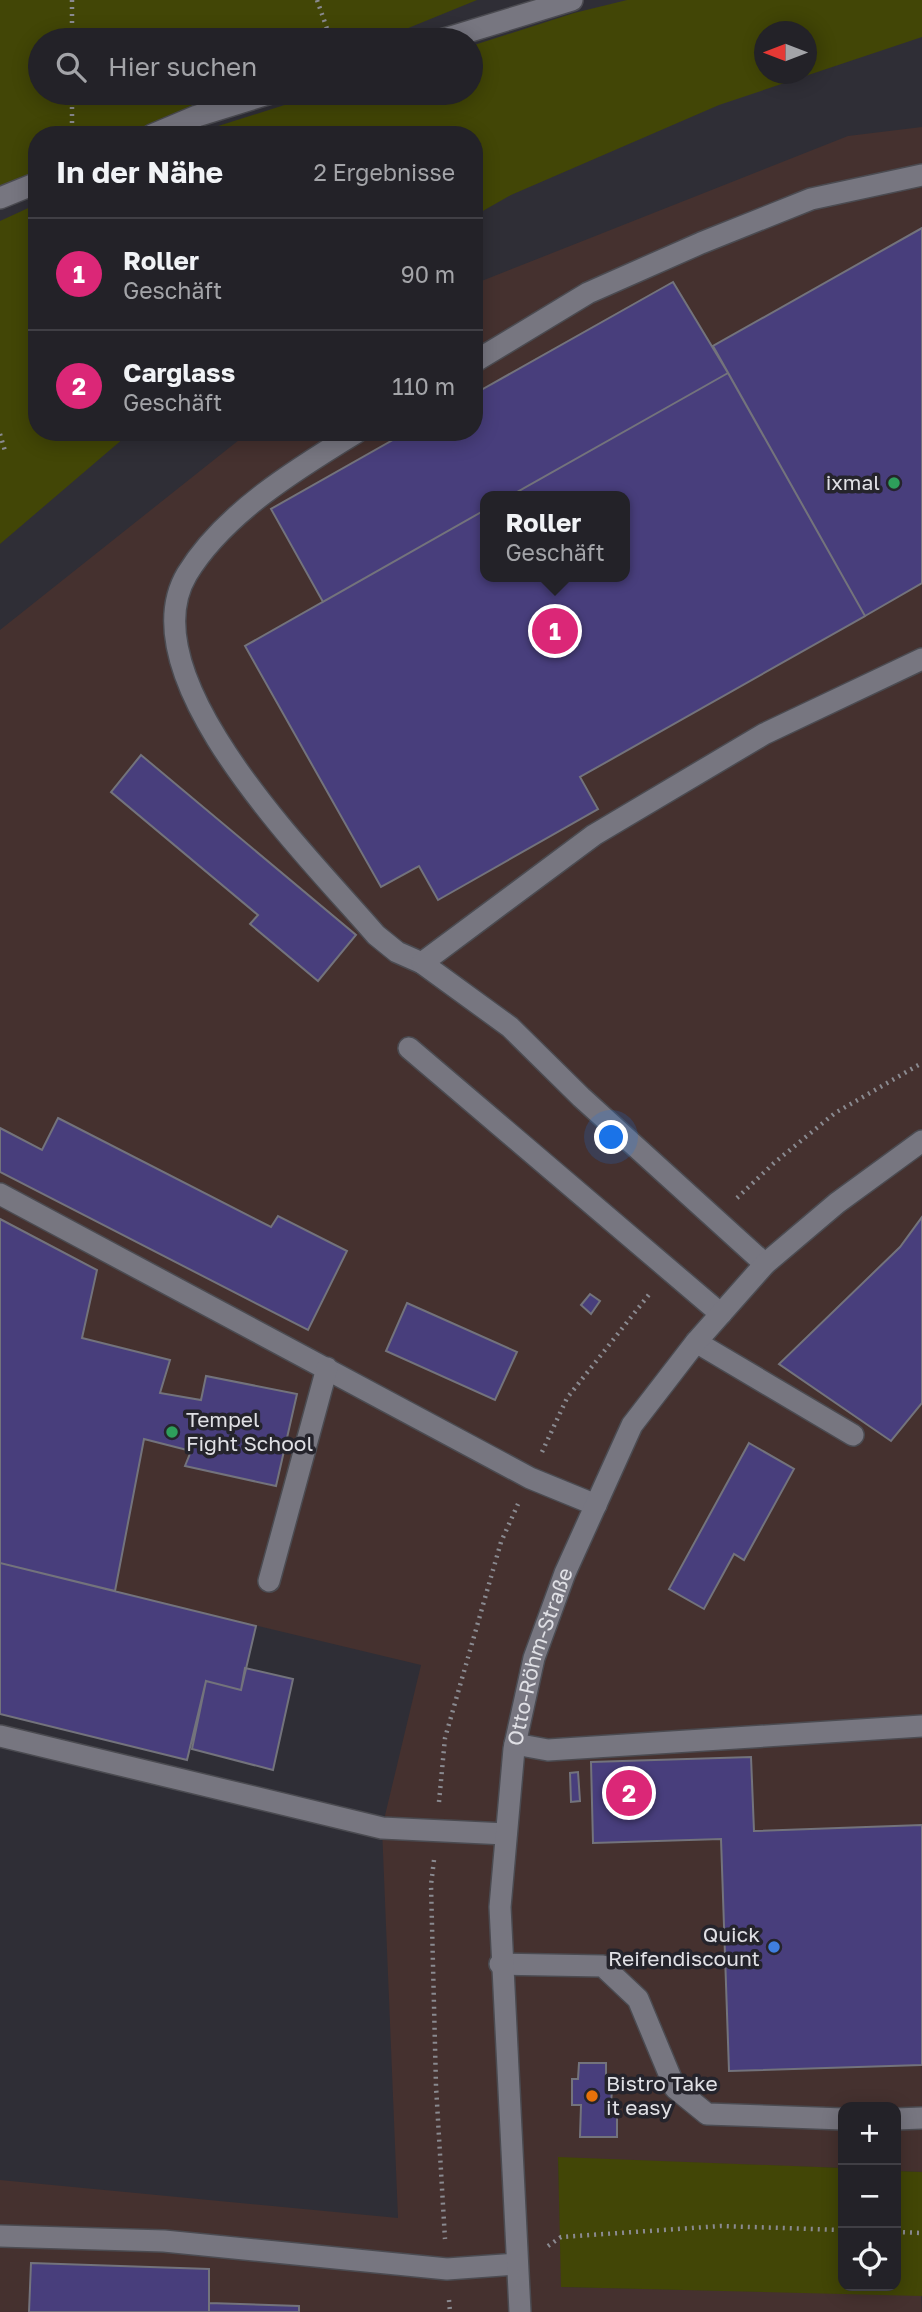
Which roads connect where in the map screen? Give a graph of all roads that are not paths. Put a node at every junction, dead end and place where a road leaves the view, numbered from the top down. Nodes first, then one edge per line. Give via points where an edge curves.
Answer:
1 (572, 0) edge
2 (480, 28) edge
3 (232, 105) edge
4 (173, 126) edge
5 (922, 176) edge
6 (28, 187) edge
7 (0, 198) edge
8 (483, 357) edge
9 (342, 441) edge
10 (922, 659) edge
11 (422, 963) junction
12 (409, 1048) dead end
13 (922, 1141) edge
14 (0, 1194) edge
15 (765, 1264) junction
16 (721, 1314) junction
17 (696, 1342) junction
18 (327, 1368) junction
19 (853, 1435) dead end
20 (596, 1505) junction
21 (269, 1581) dead end
22 (922, 1726) edge
23 (0, 1736) edge
24 (515, 1744) junction
25 (506, 1834) junction
26 (500, 1964) junction
27 (922, 2118) edge
28 (838, 2119) edge
29 (901, 2119) edge
30 (0, 2236) edge
31 (517, 2264) junction
32 (520, 2312) edge

1 - 2 street
3 - 4 street
5 - 8 street via 811,199 701,243 588,293
6 - 7 street
9 - 11 street via 289,473 224,528 176,600 176,641 187,684 232,766 376,934 397,952
10 - 11 street via 764,734 594,835
11 - 15 street via 510,1027
12 - 16 street
13 - 15 street, Otto-Röhm-Straße via 837,1203
14 - 18 street
15 - 16 street, Otto-Röhm-Straße
16 - 17 street, Otto-Röhm-Straße
17 - 19 street
17 - 20 street, Otto-Röhm-Straße via 632,1425
18 - 20 street via 530,1478
18 - 21 street
20 - 24 street, Otto-Röhm-Straße via 534,1658
22 - 24 street via 548,1750
23 - 25 street via 382,1828
24 - 25 street, Otto-Röhm-Straße
25 - 26 street, Otto-Röhm-Straße
26 - 28 street via 603,1966 638,1999 675,2088 707,2114
26 - 31 street, Otto-Röhm-Straße
27 - 29 street
30 - 31 street via 164,2241 447,2269
31 - 32 street, Otto-Röhm-Straße

